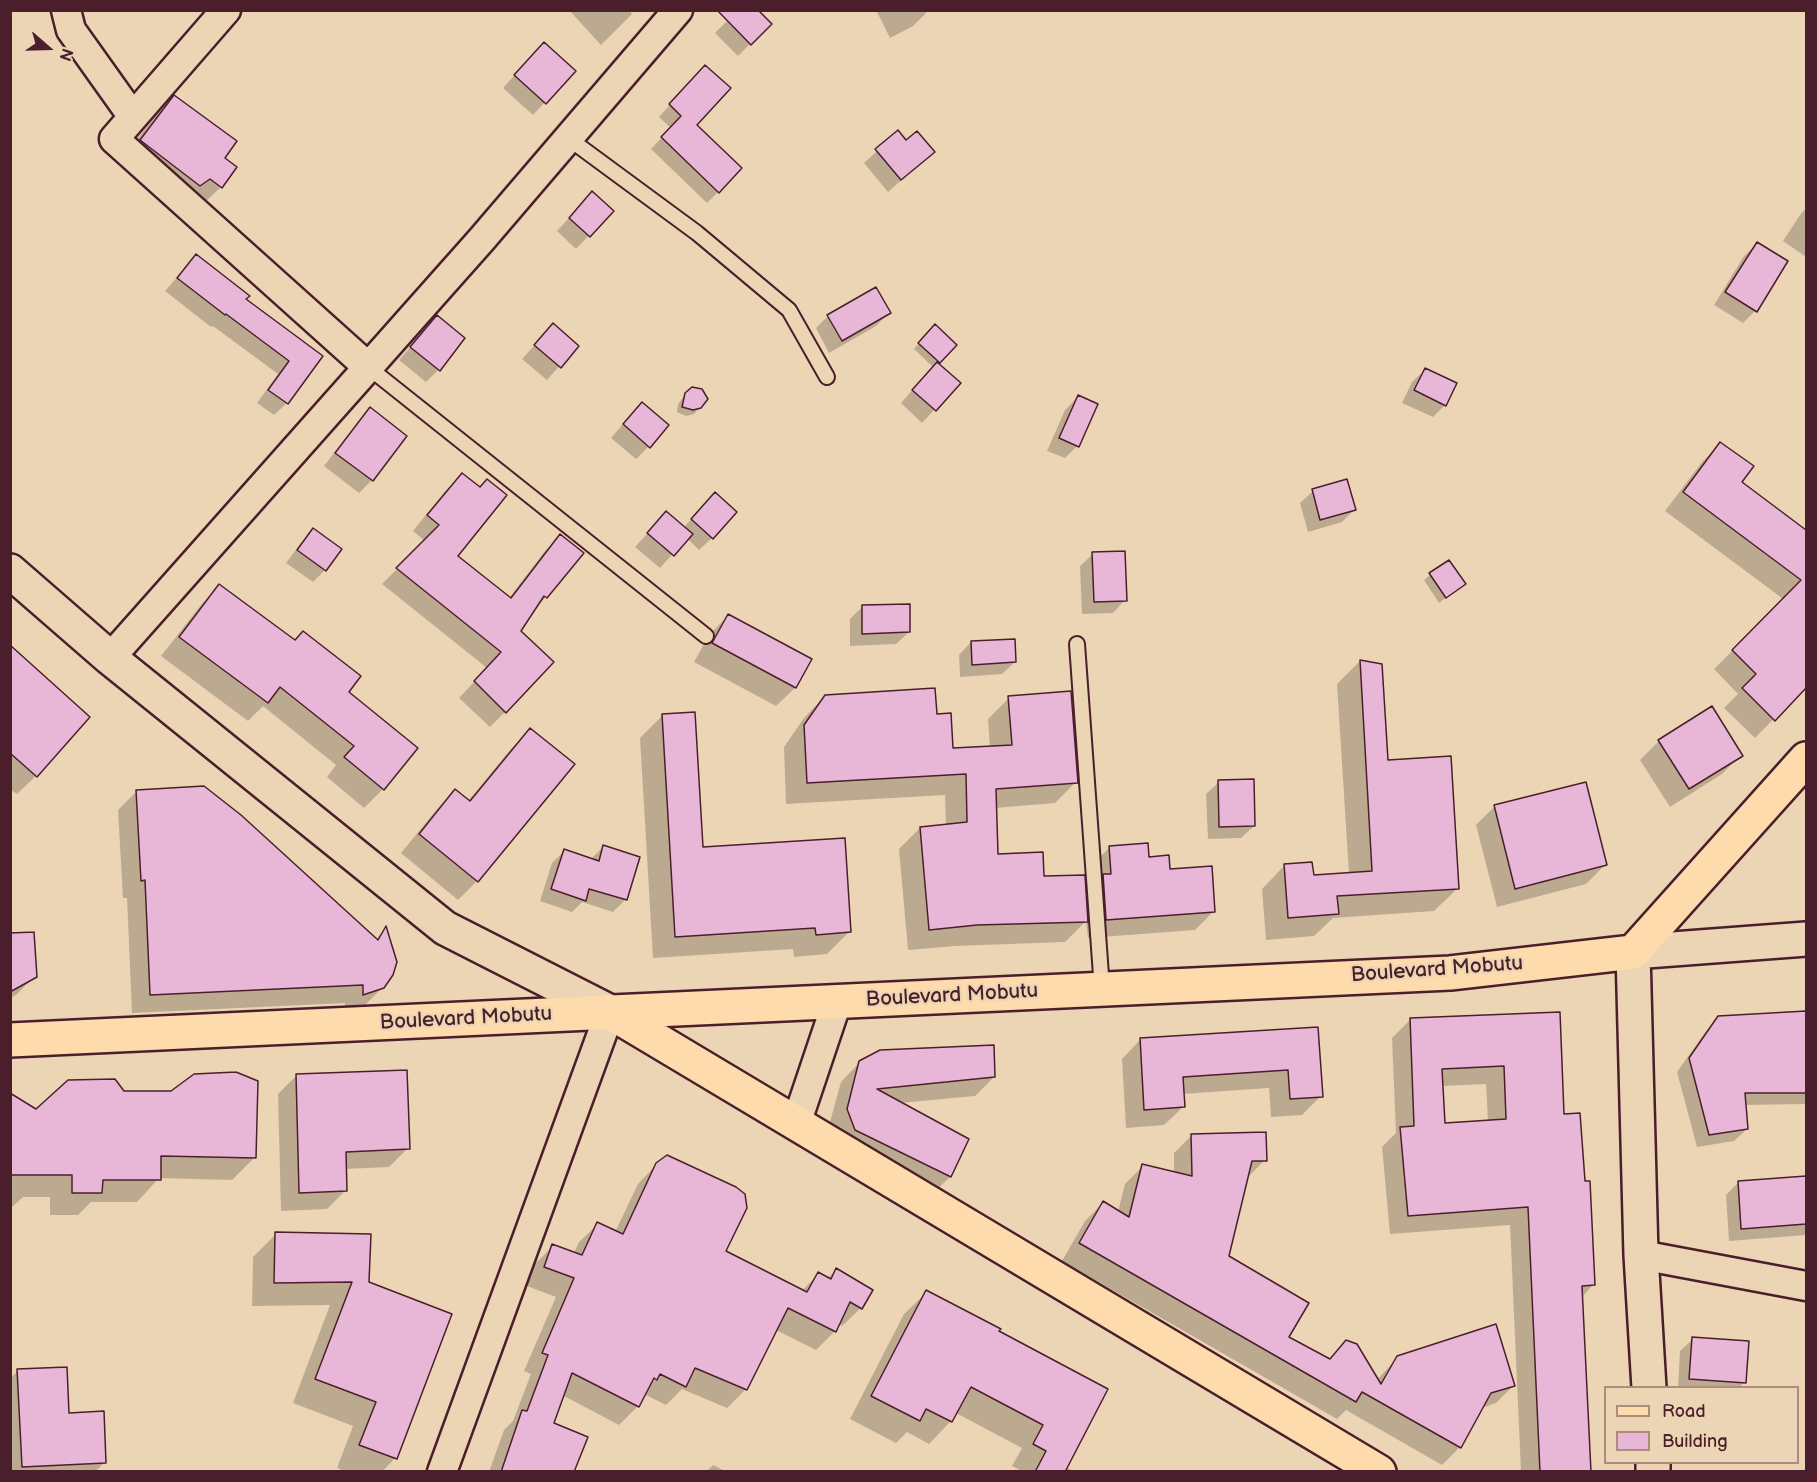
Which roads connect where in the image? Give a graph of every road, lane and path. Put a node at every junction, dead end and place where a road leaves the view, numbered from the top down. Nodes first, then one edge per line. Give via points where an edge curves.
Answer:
1 (66, 10) edge
2 (225, 10) edge
3 (678, 10) edge
4 (133, 117) junction
5 (568, 138) junction
6 (368, 367) junction
7 (827, 377) dead end
8 (10, 571) edge
9 (706, 636) dead end
10 (1077, 644) dead end
11 (110, 658) junction
12 (1806, 759) edge
13 (1806, 939) edge
14 (1634, 952) junction
15 (1102, 989) junction
16 (837, 1002) junction
17 (610, 1012) junction
18 (10, 1040) edge
19 (796, 1124) junction
20 (1641, 1255) junction
21 (1806, 1286) edge
22 (1648, 1386) edge
23 (442, 1472) edge
24 (1379, 1472) edge

1 - 4 street via 71,30
2 - 4 street
3 - 5 street
4 - 6 street via 114,139
5 - 6 street
5 - 7 lane via 698,233 789,310
6 - 9 lane
6 - 11 street
8 - 11 street
10 - 15 lane
11 - 17 street via 445,928
12 - 14 main road
13 - 14 street
14 - 15 main road, Boulevard Mobutu via 1450,973
14 - 20 street
15 - 16 main road, Boulevard Mobutu
16 - 17 main road, Boulevard Mobutu
16 - 19 street
17 - 18 main road, Boulevard Mobutu
17 - 19 main road
17 - 23 street
19 - 24 main road
20 - 21 street
20 - 22 street

